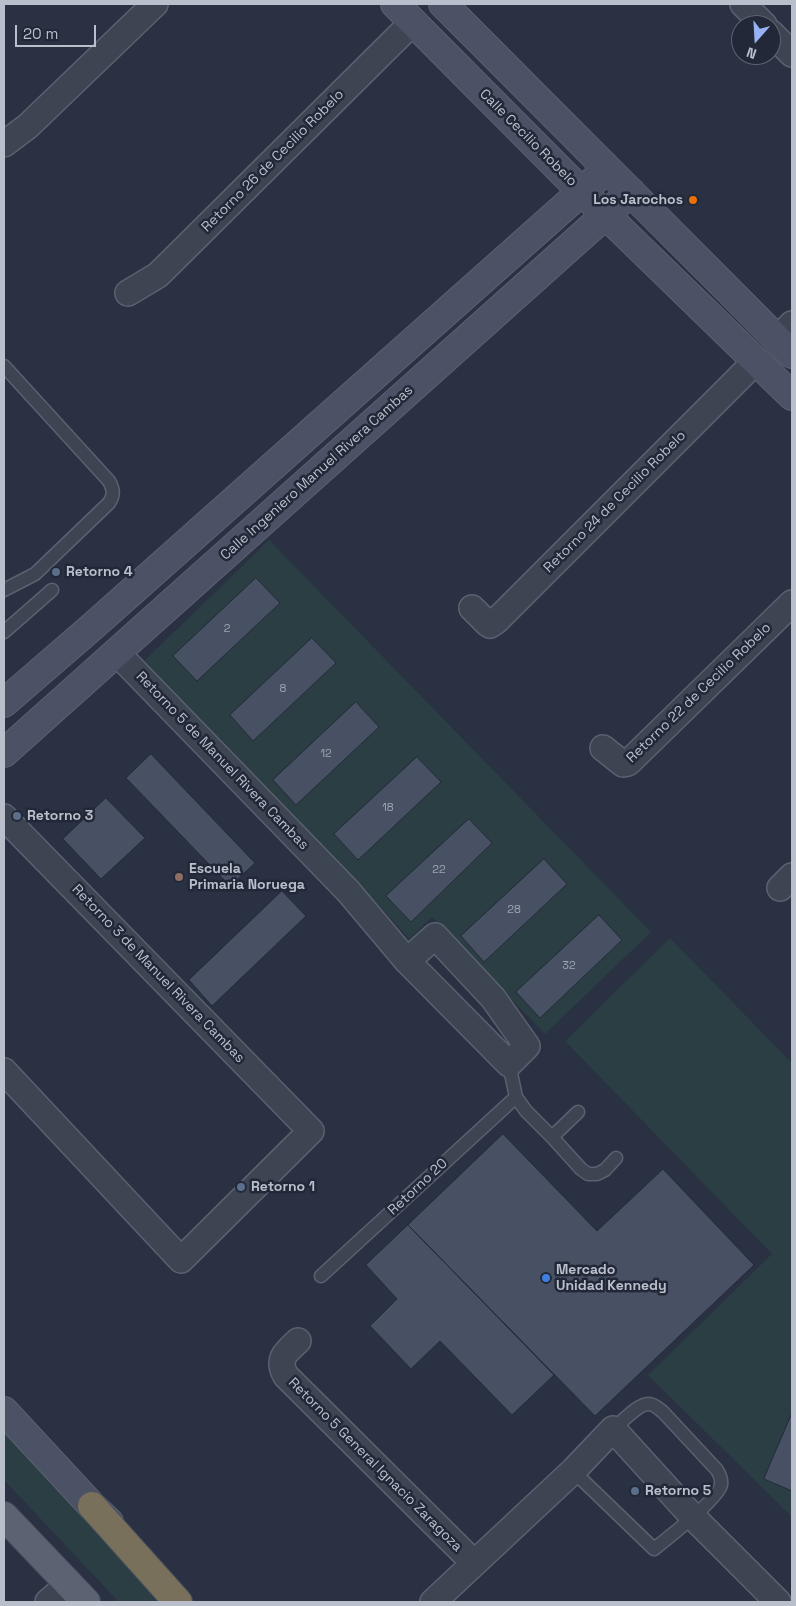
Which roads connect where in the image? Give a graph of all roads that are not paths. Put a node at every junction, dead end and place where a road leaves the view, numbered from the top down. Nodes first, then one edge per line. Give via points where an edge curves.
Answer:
1 (155, 4) edge
2 (443, 4) edge
3 (743, 4) edge
4 (404, 13) edge
5 (754, 15) edge
6 (781, 42) edge
7 (792, 54) edge
8 (4, 144) edge
9 (607, 169) junction
10 (582, 192) junction
11 (631, 192) junction
12 (607, 216) junction
13 (128, 293) dead end
14 (787, 339) edge
15 (756, 362) junction
16 (4, 366) edge
17 (792, 396) edge
18 (239, 495) junction
19 (262, 522) junction
20 (4, 590) edge
21 (52, 590) dead end
22 (792, 603) edge
23 (472, 608) dead end
24 (4, 632) edge
25 (116, 652) junction
26 (4, 703) edge
27 (604, 748) dead end
28 (4, 753) edge
29 (4, 818) edge
30 (407, 960) junction
31 (509, 1064) junction
32 (4, 1071) edge
33 (516, 1097) junction
34 (578, 1112) dead end
35 (552, 1137) junction
36 (616, 1158) dead end
37 (321, 1276) dead end
38 (298, 1340) dead end
39 (4, 1411) edge
40 (614, 1429) junction
41 (573, 1471) junction
42 (92, 1506) junction
43 (4, 1516) edge
44 (693, 1517) junction
45 (474, 1563) junction
46 (77, 1593) edge
47 (48, 1602) edge
48 (178, 1602) edge
49 (194, 1602) edge
50 (433, 1602) edge
51 (778, 1602) edge

1 - 8 street via 28,126
2 - 9 street
3 - 5 street
4 - 10 street, Calle Cecilio Robelo
4 - 13 street, Retorno 26 de Cecilio Robelo via 158,275
6 - 7 street
9 - 10 street
9 - 11 street
10 - 12 street, Calle Cecilio Robelo
10 - 18 street
11 - 12 street, Calle Ingeniero Manuel Rivera Cambas
11 - 14 street
12 - 15 street, Calle Cecilio Robelo
12 - 19 street, Calle Ingeniero Manuel Rivera Cambas
15 - 17 street, Calle Cecilio Robelo
15 - 23 street, Retorno 24 de Cecilio Robelo via 496,621 487,623
16 - 20 lane via 113,488 109,503 35,574
18 - 19 street
18 - 26 street
19 - 25 street, Calle Ingeniero Manuel Rivera Cambas
21 - 24 lane
22 - 27 street, Retorno 22 de Cecilio Robelo via 626,765
25 - 28 street, Calle Ingeniero Manuel Rivera Cambas
25 - 30 street, Retorno 5 de Manuel Rivera Cambas via 348,891
29 - 32 street, Retorno 3 de Manuel Rivera Cambas via 311,1132 180,1260
30 - 31 street, Retorno 5 de Manuel Rivera Cambas
30 - 31 street via 435,936 493,998 527,1046
31 - 33 lane
33 - 35 lane
33 - 37 lane, Retorno 20
34 - 35 lane
35 - 36 lane via 588,1174 605,1170
38 - 45 street, Retorno 5 General Ignacio Zaragoza via 282,1360 286,1376
39 - 42 street
40 - 41 street, Retorno 5 General Ignacio Zaragoza
40 - 44 street
40 - 44 lane, Retorno 5 General Ignacio Zaragoza via 636,1409 648,1404 663,1412 717,1470 721,1485
41 - 44 lane, Retorno 5 General Ignacio Zaragoza via 654,1549
41 - 45 street, Retorno 5 General Ignacio Zaragoza
42 - 48 highway
42 - 49 street
43 - 46 main road
44 - 51 street
45 - 50 street, Retorno 5 General Ignacio Zaragoza
46 - 47 street

